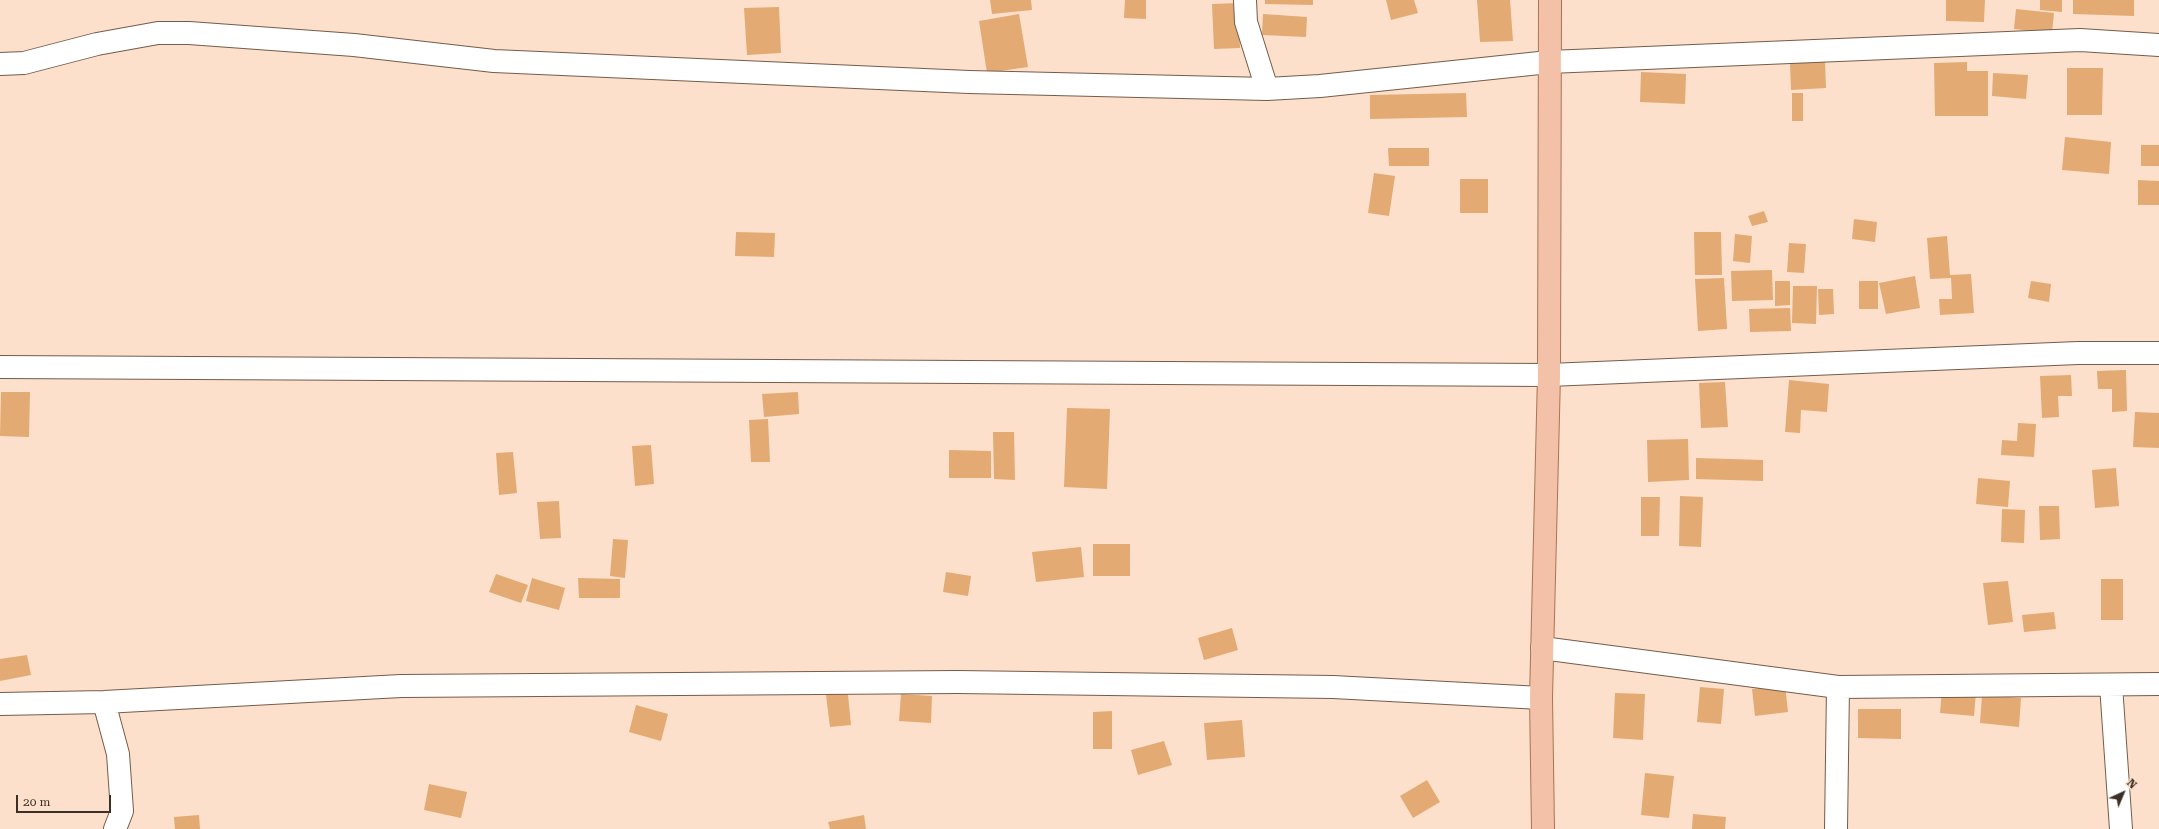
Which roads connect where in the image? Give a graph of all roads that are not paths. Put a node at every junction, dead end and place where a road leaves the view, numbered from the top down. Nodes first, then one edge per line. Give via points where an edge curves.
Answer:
1 (1244, 0) edge
2 (1550, 0) edge
3 (2159, 45) edge
4 (1549, 62) junction
5 (0, 64) edge
6 (1267, 89) junction
7 (2159, 353) edge
8 (0, 367) edge
9 (1549, 375) junction
10 (1542, 648) junction
11 (2159, 684) edge
12 (2112, 685) junction
13 (1838, 687) junction
14 (1541, 698) junction
15 (104, 702) junction
16 (0, 704) edge
17 (115, 829) edge
18 (1543, 829) edge
19 (1836, 829) edge
20 (2121, 829) edge

1 - 6 street via 1246,22
2 - 4 main road
3 - 4 street via 2080,40
4 - 6 street via 1320,86
4 - 9 main road
5 - 6 street via 24,62 97,44 158,33 189,33 354,45 494,61 969,82
7 - 9 street via 2078,353
8 - 9 street
9 - 10 main road
10 - 13 street
10 - 14 main road
11 - 12 street
12 - 13 street
12 - 20 street
13 - 19 street
14 - 15 street via 1333,687 958,682 401,686
14 - 18 main road
15 - 16 street
15 - 17 street via 118,754 122,811

